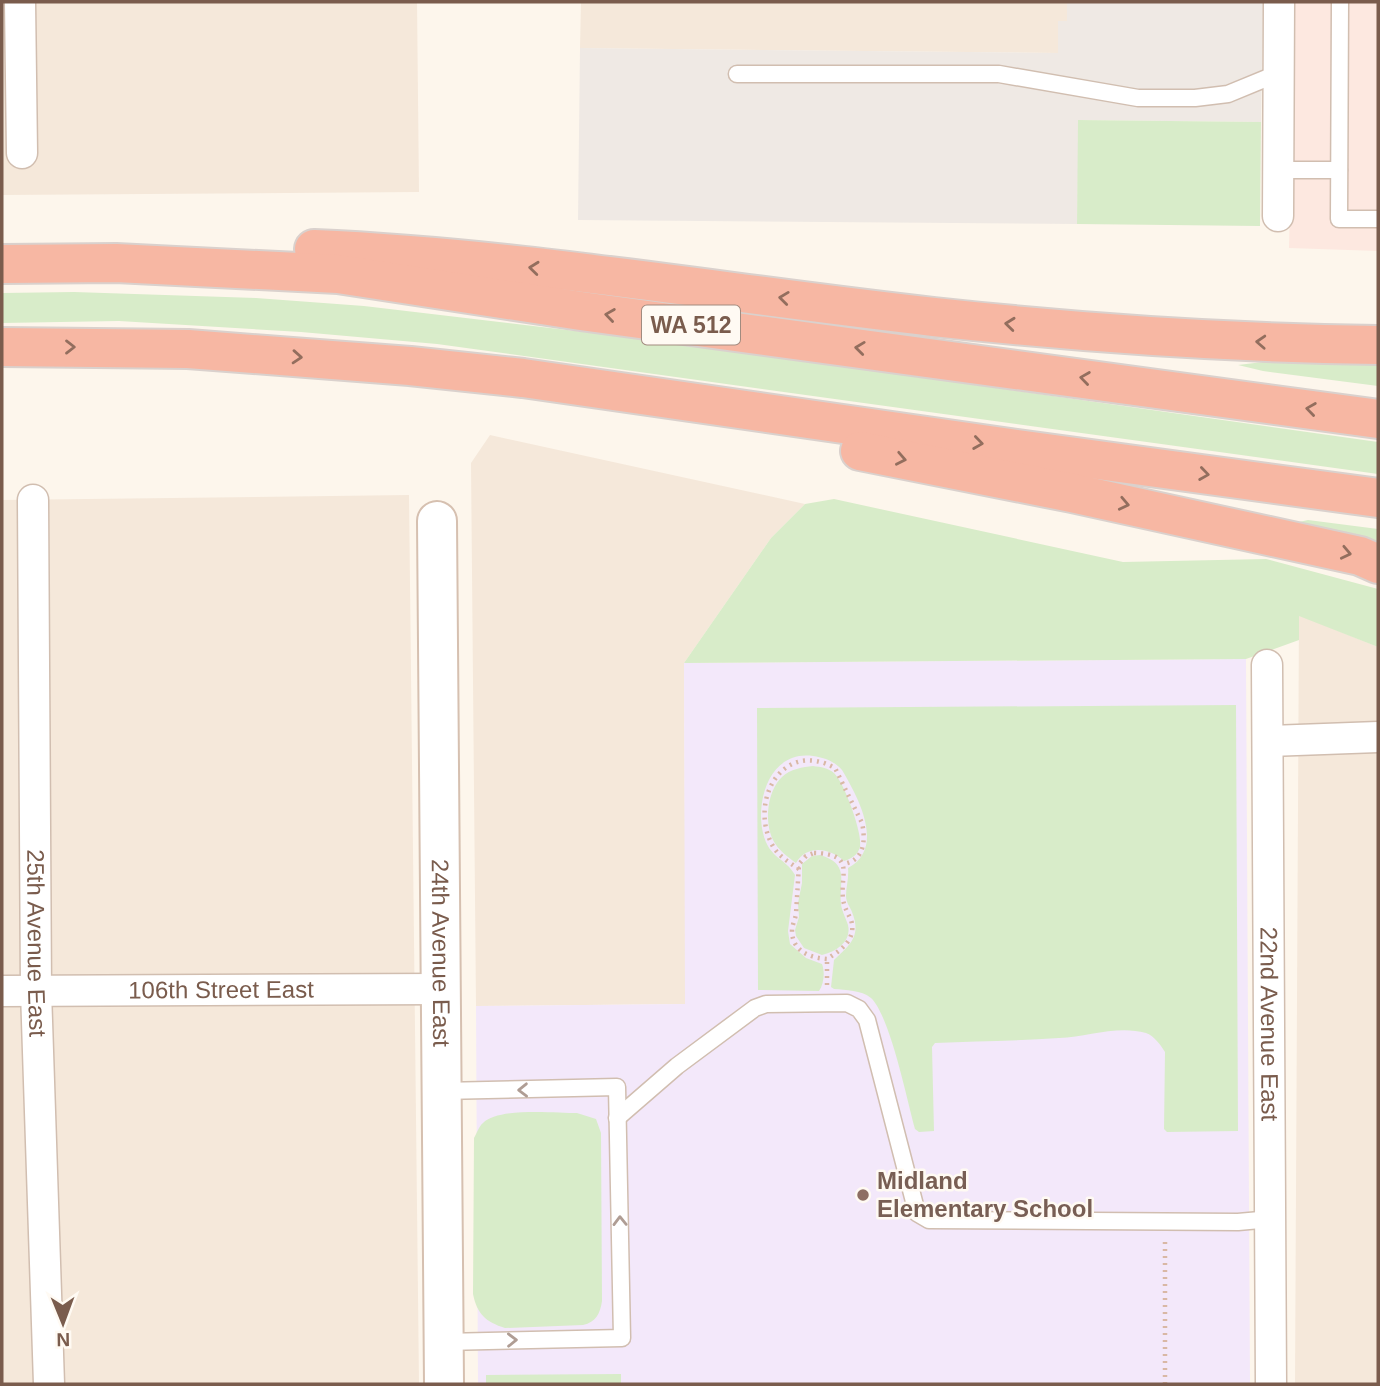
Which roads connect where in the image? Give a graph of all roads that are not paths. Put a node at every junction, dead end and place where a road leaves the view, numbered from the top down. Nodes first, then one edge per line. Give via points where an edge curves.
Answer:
1 (20, 2) edge
2 (1279, 2) edge
3 (1340, 2) edge
4 (1279, 73) junction
5 (737, 74) dead end
6 (22, 153) dead end
7 (1279, 170) junction
8 (1339, 170) junction
9 (1278, 216) dead end
10 (1378, 219) edge
11 (116, 263) junction
12 (2, 264) edge
13 (1378, 345) edge
14 (2, 347) edge
15 (523, 378) junction
16 (1378, 419) edge
17 (1378, 498) edge
18 (33, 500) dead end
19 (437, 521) dead end
20 (1378, 564) edge
21 (1268, 665) dead end
22 (1378, 737) edge
23 (1269, 741) junction
24 (441, 989) junction
25 (2, 991) edge
26 (36, 991) junction
27 (442, 1091) junction
28 (617, 1118) junction
29 (1271, 1219) junction
30 (444, 1342) junction
31 (49, 1384) edge
32 (444, 1384) edge
33 (1272, 1384) edge

1 - 6 street
2 - 4 street
3 - 8 lane
4 - 5 lane via 1228,94 1195,98 1138,98 999,74
4 - 7 street
7 - 8 lane
7 - 9 street
8 - 10 lane via 1339,219
11 - 12 highway, WA 512
13 -> 11 highway via 1116,335 374,252 269,247
16 -> 11 highway, WA 512 via 338,274
14 -> 15 highway via 188,349
15 -> 17 highway
15 -> 20 highway via 1072,493 1360,556
18 - 26 street, 25th Avenue East
19 - 24 street, 24th Avenue East
21 - 23 street, 22nd Avenue East
22 - 23 street
23 - 29 street, 22nd Avenue East
24 - 26 street, 106th Street East
24 - 27 street, 24th Avenue East
25 - 26 street, 106th Street East
26 - 31 street, 25th Avenue East
28 -> 27 lane via 617,1087
27 - 30 street, 24th Avenue East
28 - 29 lane via 755,1008 847,1003 867,1020 917,1213 929,1220
30 -> 28 lane via 622,1338
29 - 33 street, 22nd Avenue East
30 - 32 street, 24th Avenue East

